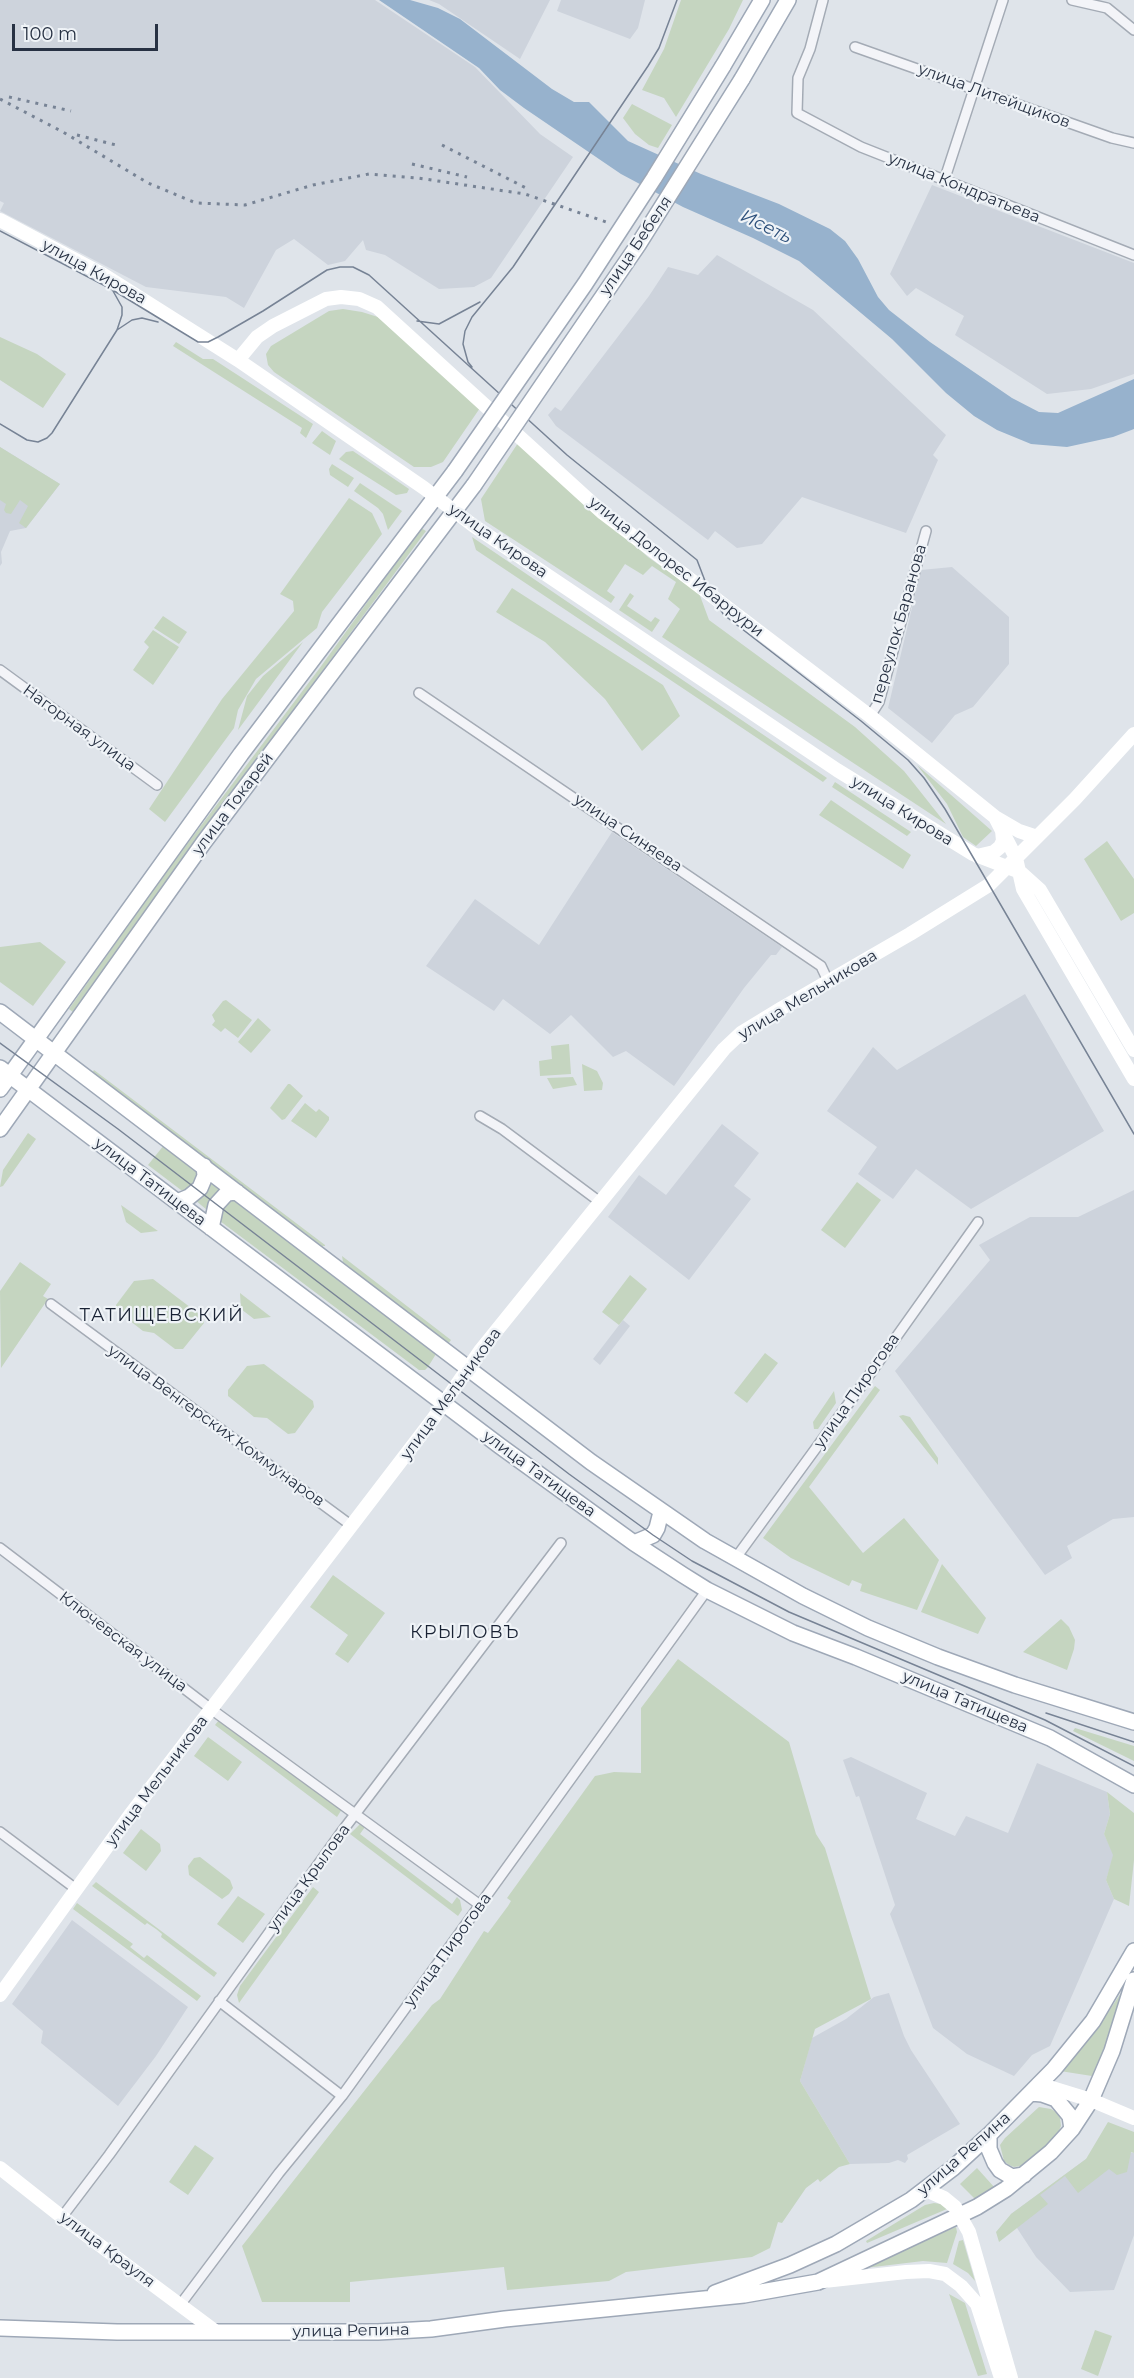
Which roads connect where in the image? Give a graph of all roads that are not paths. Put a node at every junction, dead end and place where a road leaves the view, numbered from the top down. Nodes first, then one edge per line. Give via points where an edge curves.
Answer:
1 (762, 0) edge
2 (788, 0) edge
3 (823, 0) edge
4 (1003, 0) edge
5 (1072, 0) edge
6 (1134, 30) edge
7 (855, 46) dead end
8 (973, 89) junction
9 (1134, 143) edge
10 (944, 181) junction
11 (0, 220) edge
12 (1134, 255) edge
13 (238, 360) junction
14 (455, 471) joint
15 (474, 485) joint
16 (436, 497) junction
17 (455, 511) junction
18 (926, 531) dead end
19 (0, 670) edge
20 (420, 693) dead end
21 (870, 716) junction
22 (1134, 734) edge
23 (158, 785) dead end
24 (998, 823) junction
25 (1037, 837) junction
26 (979, 857) junction
27 (1006, 863) junction
28 (1020, 873) junction
29 (989, 885) junction
30 (1023, 889) junction
31 (1040, 890) junction
32 (828, 981) junction
33 (0, 1012) edge
34 (35, 1039) junction
35 (1134, 1050) edge
36 (54, 1054) junction
37 (3, 1078) edge
38 (1134, 1079) edge
39 (28, 1090) junction
40 (480, 1116) dead end
41 (0, 1129) edge
42 (204, 1166) junction
43 (237, 1192) junction
44 (600, 1202) junction
45 (177, 1203) junction
46 (978, 1222) dead end
47 (211, 1228) junction
48 (51, 1304) dead end
49 (470, 1369) junction
50 (444, 1404) junction
51 (661, 1512) junction
52 (352, 1526) junction
53 (561, 1543) dead end
54 (634, 1543) junction
55 (0, 1548) edge
56 (735, 1559) junction
57 (707, 1590) junction
58 (211, 1709) junction
59 (1134, 1722) edge
60 (1134, 1785) edge
61 (356, 1813) junction
62 (0, 1832) edge
63 (76, 1889) junction
64 (480, 1905) junction
65 (1134, 1951) edge
66 (1134, 1980) edge
67 (0, 1995) edge
68 (219, 2001) junction
69 (1035, 2089) junction
70 (342, 2096) junction
71 (1091, 2100) junction
72 (1134, 2118) edge
73 (1072, 2129) junction
74 (989, 2135) junction
75 (0, 2168) edge
76 (1024, 2175) junction
77 (926, 2190) junction
78 (960, 2214) junction
79 (62, 2217) junction
80 (818, 2282) junction
81 (701, 2299) junction
82 (180, 2305) junction
83 (0, 2328) edge
84 (215, 2331) junction
85 (1001, 2378) edge
86 (1011, 2378) edge

1 - 14 main road, улица Бебеля, bridge via 585,284
2 - 15 main road, улица Бебеля, bridge via 638,245
3 - 10 street, улица Кондратьева via 798,78 797,113 861,147
4 - 8 street
5 - 6 street via 1107,8
7 - 8 street, улица Литейщиков
8 - 9 street, улица Литейщиков
8 - 10 street
10 - 12 street, улица Кондратьева
11 - 13 main road, улица Кирова via 102,274
13 - 16 main road, улица Кирова
13 - 21 main road, улица Долорес Ибаррури via 257,337 326,299 359,299 377,307 603,513
14 - 16 main road, улица Токарей
15 - 17 main road, улица Токарей
16 - 17 main road, улица Кирова
16 - 34 main road, улица Токарей via 241,754
17 - 26 main road, улица Кирова via 837,770
17 - 36 main road, улица Токарей via 204,842
18 - 21 street, переулок Баранова via 879,702
19 - 23 street, Нагорная улица
20 - 32 street, улица Синяева via 821,966
21 - 24 main road, улица Долорес Ибаррури
22 - 25 main road
24 - 25 main road
24 - 26 main road via 1003,841 1000,847
24 - 27 main road, улица Долорес Ибаррури
25 - 27 main road
25 - 31 main road via 1027,856
26 - 27 main road, улица Кирова
26 - 29 main road via 992,873
27 - 28 main road, улица Долорес Ибаррури
27 - 29 main road
28 - 30 main road, улица Долорес Ибаррури
28 - 31 main road
29 - 30 main road via 1007,880
29 - 32 main road, улица Мельникова
30 - 38 main road, улица Долорес Ибаррури
31 - 35 main road
32 - 44 main road, улица Мельникова via 732,1040
33 - 34 main road
34 - 36 main road
34 - 37 main road, улица Токарей
36 - 39 main road, улица Токарей
36 - 42 main road
37 - 39 main road, улица Татищева
39 - 41 main road, улица Токарей
39 - 45 main road, улица Татищева
40 - 44 street
42 - 43 main road
42 - 45 main road via 200,1188
43 - 47 main road via 227,1193 216,1205
43 - 49 main road
44 - 49 main road, улица Мельникова via 480,1351
45 - 47 main road, улица Татищева
46 - 56 street, улица Пирогова
47 - 50 main road, улица Татищева
48 - 52 street, улица Венгерских Коммунаров
49 - 50 main road, улица Мельникова
49 - 51 main road
50 - 52 main road, улица Мельникова
50 - 54 main road, улица Татищева
51 - 54 main road via 653,1535
51 - 56 main road
52 - 58 main road, улица Мельникова
53 - 61 street, улица Крылова
54 - 57 main road, улица Татищева
55 - 58 street, Ключевская улица
56 - 59 main road via 849,1619 918,1649 1015,1685
57 - 60 main road, улица Татищева via 793,1633 1023,1726
57 - 64 street, улица Пирогова
58 - 61 street, Ключевская улица
58 - 63 main road, улица Мельникова
61 - 64 street, Ключевская улица
61 - 68 street, улица Крылова
62 - 63 street
63 - 67 main road, улица Мельникова
64 - 70 street, улица Пирогова
65 - 69 main road, улица Репина via 1093,2021
66 - 71 main road, улица Репина via 1112,2051
68 - 70 street
68 - 79 street, улица Крылова
69 - 71 main road
69 - 73 main road via 1056,2099 1070,2116
69 - 74 main road, улица Репина
70 - 82 street, улица Пирогова
71 - 72 main road
71 - 73 main road, улица Репина
73 - 76 main road, улица Репина
74 - 76 main road via 989,2149 1000,2170 1012,2177
74 - 77 main road, улица Репина
75 - 79 main road, улица Крауля
76 - 78 main road, улица Репина
77 - 78 main road via 944,2198
77 - 81 main road, улица Репина via 836,2244
78 - 80 main road, улица Репина
78 - 86 main road via 969,2232
79 - 82 main road, улица Крауля
80 - 81 main road, улица Репина
80 - 85 main road, улица Репина via 906,2272 945,2274 977,2304
81 - 84 main road, улица Репина via 430,2329
82 - 84 main road, улица Крауля
83 - 84 main road, улица Репина

